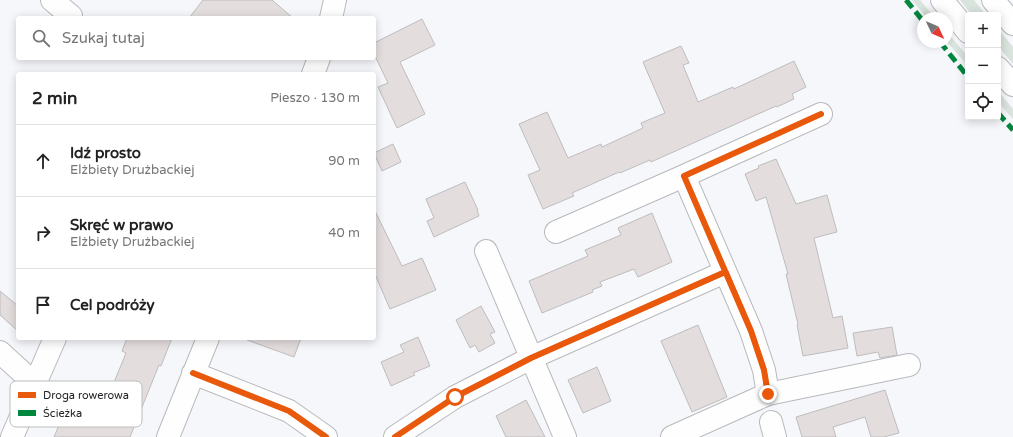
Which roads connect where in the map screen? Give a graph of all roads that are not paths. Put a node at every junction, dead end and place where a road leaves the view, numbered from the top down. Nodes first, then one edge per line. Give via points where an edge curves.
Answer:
1 (52, 0) edge
2 (335, 0) edge
3 (942, 0) edge
4 (993, 0) edge
5 (71, 16) dead end
6 (331, 16) edge
7 (1013, 24) edge
8 (965, 28) edge
9 (318, 60) edge
10 (1001, 71) edge
11 (314, 72) edge
12 (1013, 85) edge
13 (821, 114) dead end
14 (684, 176) junction
15 (556, 232) dead end
16 (486, 251) dead end
17 (726, 272) junction
18 (54, 340) edge
19 (207, 340) edge
20 (0, 352) edge
21 (531, 358) junction
22 (909, 365) dead end
23 (193, 373) junction
24 (32, 381) edge
25 (36, 381) edge
26 (768, 394) junction
27 (16, 427) edge
28 (12, 437) edge
29 (168, 437) edge
30 (326, 437) edge
31 (395, 437) edge
32 (564, 437) edge
33 (672, 437) edge

1 - 5 street
2 - 6 street
3 - 8 street
4 - 7 street
9 - 11 street
10 - 12 street
13 - 14 street
14 - 15 street
14 - 17 street
16 - 21 street
17 - 21 street
17 - 26 street via 751,331 764,370
18 - 25 street
19 - 23 street
20 - 24 street
21 - 31 street via 455,397
21 - 32 street
22 - 26 street
23 - 29 street
23 - 30 street via 289,411
26 - 33 street
27 - 28 street

